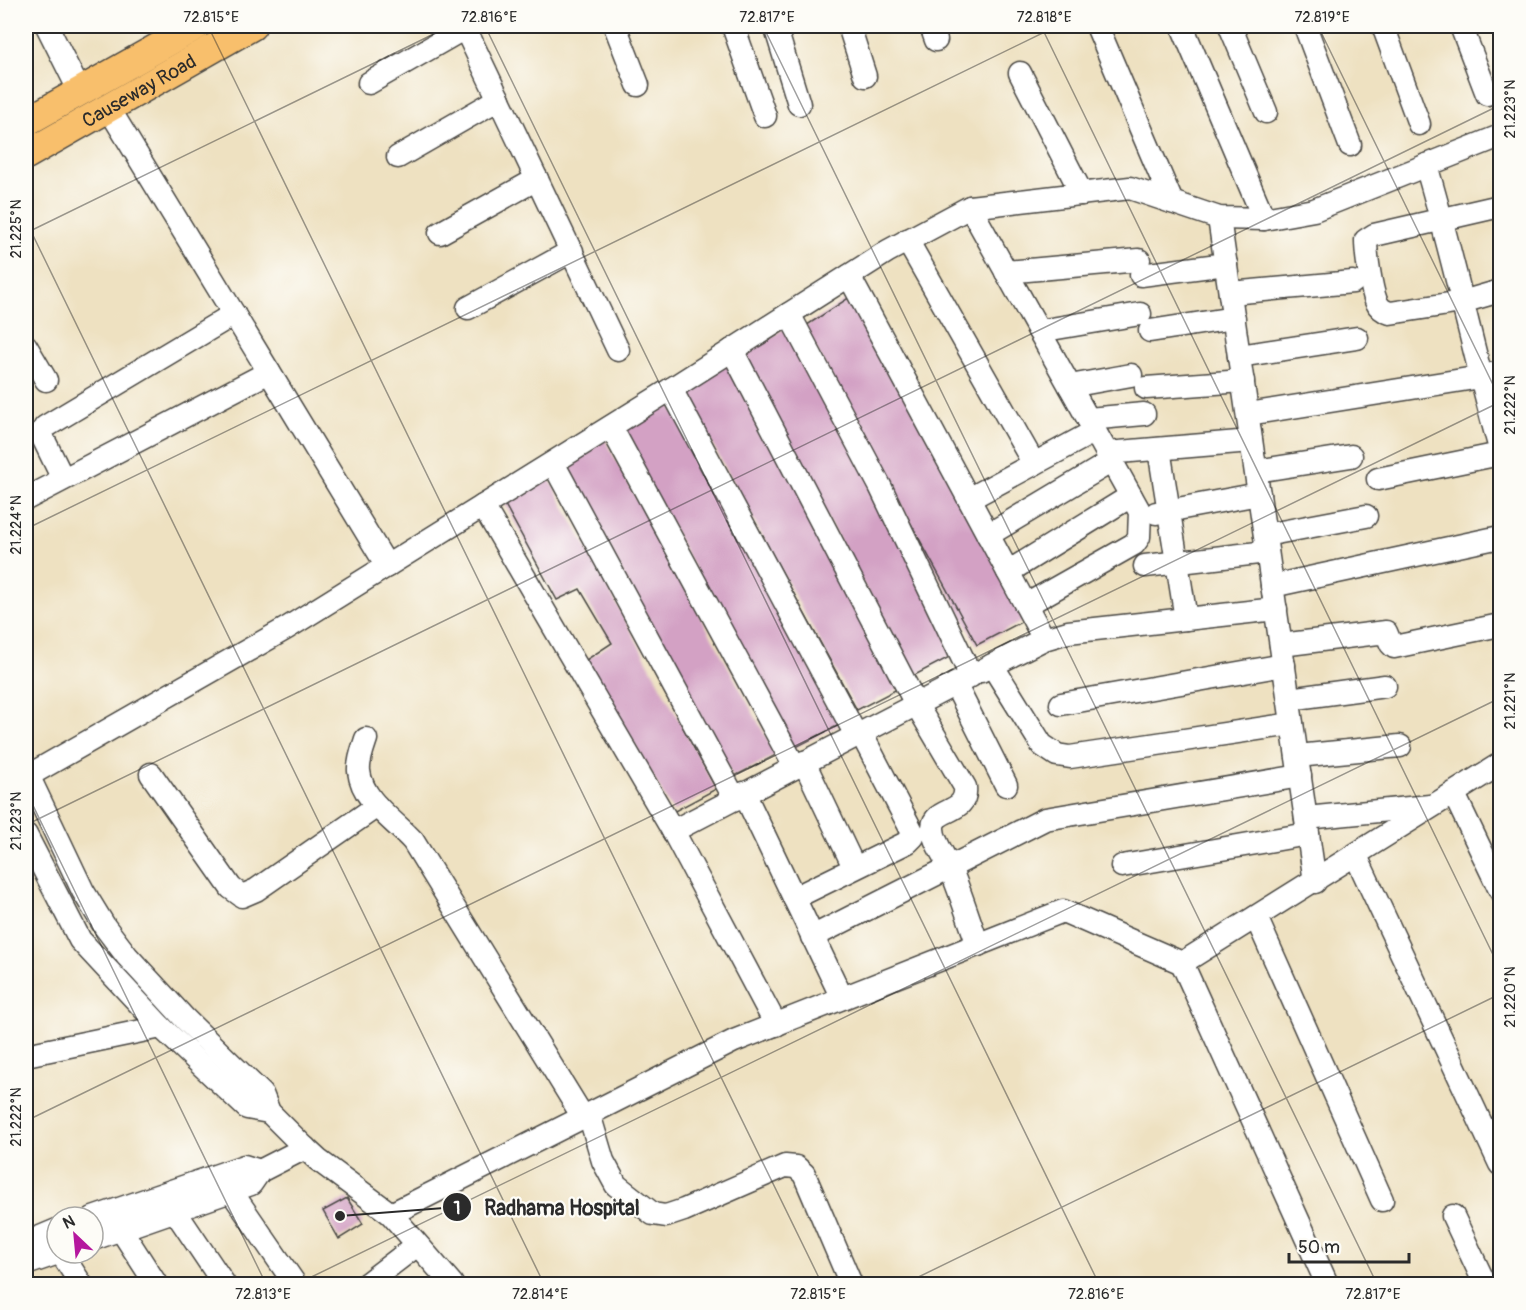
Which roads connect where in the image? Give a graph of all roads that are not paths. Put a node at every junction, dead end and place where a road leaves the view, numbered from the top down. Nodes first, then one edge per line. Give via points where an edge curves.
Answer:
1 (47, 26) edge
2 (196, 26) edge
3 (252, 26) edge
4 (616, 26) edge
5 (733, 26) edge
6 (775, 26) edge
7 (849, 26) edge
8 (1097, 26) edge
9 (1182, 26) edge
10 (1230, 26) edge
11 (1305, 26) edge
12 (1383, 26) edge
13 (1461, 26) edge
14 (464, 27) edge
15 (115, 72) junction
16 (1020, 73) dead end
17 (865, 76) dead end
18 (369, 83) dead end
19 (638, 85) dead end
20 (1487, 94) dead end
21 (73, 96) junction
22 (499, 99) junction
23 (118, 102) junction
24 (799, 104) dead end
25 (1266, 112) dead end
26 (765, 116) dead end
27 (26, 122) edge
28 (81, 123) junction
29 (1419, 124) dead end
30 (1500, 139) edge
31 (1350, 145) dead end
32 (26, 155) edge
33 (398, 157) dead end
34 (1426, 165) junction
35 (537, 178) junction
36 (1082, 194) junction
37 (1172, 202) junction
38 (1500, 206) edge
39 (970, 207) junction
40 (1219, 218) junction
41 (1264, 219) junction
42 (1443, 219) junction
43 (440, 233) dead end
44 (907, 240) junction
45 (572, 250) junction
46 (1226, 264) junction
47 (1006, 272) junction
48 (849, 276) junction
49 (1353, 282) dead end
50 (1500, 291) edge
51 (1230, 293) junction
52 (1462, 302) junction
53 (468, 308) dead end
54 (234, 314) junction
55 (789, 314) junction
56 (1234, 318) junction
57 (1039, 331) junction
58 (1357, 338) dead end
59 (26, 346) edge
60 (618, 350) dead end
61 (732, 350) junction
62 (1239, 356) junction
63 (269, 372) junction
64 (1490, 374) edge
65 (46, 380) dead end
66 (1243, 381) junction
67 (1070, 386) junction
68 (671, 389) junction
69 (1144, 414) dead end
70 (1248, 414) junction
71 (1092, 425) junction
72 (611, 427) junction
73 (1251, 441) junction
74 (1159, 449) junction
75 (1500, 449) edge
76 (1500, 454) edge
77 (1351, 456) dead end
78 (1109, 457) junction
79 (553, 463) junction
80 (1034, 464) junction
81 (1256, 471) junction
82 (63, 479) junction
83 (1378, 479) dead end
84 (1259, 494) junction
85 (26, 499) edge
86 (969, 499) junction
87 (1136, 504) junction
88 (483, 506) junction
89 (1169, 510) junction
90 (1366, 516) dead end
91 (988, 535) junction
92 (1500, 537) edge
93 (1266, 544) junction
94 (1177, 563) junction
95 (387, 566) junction
96 (1145, 566) dead end
97 (1008, 572) junction
98 (1272, 586) junction
99 (1026, 605) junction
100 (1276, 609) junction
101 (1186, 619) junction
102 (1500, 625) edge
103 (1044, 639) junction
104 (1282, 655) junction
105 (992, 665) junction
106 (963, 680) junction
107 (1385, 686) dead end
108 (1289, 699) junction
109 (916, 704) junction
110 (1061, 704) dead end
111 (1292, 724) junction
112 (858, 734) junction
113 (366, 739) dead end
114 (1400, 746) dead end
115 (1500, 764) edge
116 (799, 765) junction
117 (1298, 766) junction
118 (152, 774) dead end
119 (26, 775) edge
120 (1006, 785) dead end
121 (739, 796) junction
122 (1444, 800) junction
123 (377, 806) junction
124 (1307, 826) junction
125 (673, 831) junction
126 (26, 835) edge
127 (1356, 855) junction
128 (1122, 866) dead end
129 (854, 867) junction
130 (951, 869) junction
131 (1315, 882) junction
132 (1500, 890) edge
133 (794, 898) junction
134 (1256, 917) junction
135 (813, 937) junction
136 (978, 945) junction
137 (1182, 963) junction
138 (842, 998) junction
139 (776, 1024) junction
140 (161, 1027) junction
141 (26, 1055) edge
142 (269, 1112) junction
143 (586, 1115) junction
144 (305, 1148) junction
145 (1500, 1164) edge
146 (260, 1171) junction
147 (231, 1191) junction
148 (1382, 1200) dead end
149 (175, 1211) junction
150 (105, 1214) edge
151 (391, 1214) junction
152 (1453, 1216) dead end
153 (120, 1228) junction
154 (105, 1234) edge
155 (45, 1235) edge
156 (26, 1243) edge
157 (417, 1245) junction
158 (45, 1258) edge
159 (26, 1264) edge
160 (68, 1265) edge
161 (81, 1284) edge
162 (156, 1284) edge
163 (224, 1284) edge
164 (295, 1284) edge
165 (367, 1284) edge
166 (452, 1284) edge
167 (852, 1284) edge
168 (1327, 1284) edge
169 (1485, 1284) edge

1 - 21 street
2 - 15 main road, Causeway Road
3 - 23 main road, Causeway Road
4 - 19 street
5 - 26 street
6 - 24 street
7 - 17 street
8 - 37 street
9 - 41 street
10 - 25 street
11 - 31 street
12 - 29 street
13 - 20 street
14 - 18 street
14 - 22 street
15 - 21 main road, Causeway Road
15 - 23 main road
16 - 36 street
21 - 27 main road, Causeway Road
21 - 28 main road
22 - 33 street
22 - 35 street
23 - 28 main road, Causeway Road
23 - 54 street
28 - 32 main road, Causeway Road
30 - 34 street
34 - 41 street via 1314,210
34 - 42 street
35 - 43 street
35 - 45 street
36 - 37 street via 1130,188
36 - 39 street
37 - 40 street
38 - 42 street
39 - 44 street
39 - 47 street
40 - 41 street
40 - 46 street
42 - 52 street
42 - 52 street via 1366,240 1376,301 1383,311 1390,313
44 - 48 street
44 - 80 street
45 - 53 street
45 - 60 street
46 - 47 street
46 - 51 street
47 - 57 street
48 - 55 street
48 - 86 street
49 - 51 street
50 - 52 street
51 - 56 street
52 - 64 street
54 - 63 street
54 - 82 street via 45,427 41,434
55 - 61 street
55 - 106 street via 880,486
56 - 57 street
56 - 62 street
57 - 67 street
58 - 62 street
59 - 65 street
61 - 68 street
61 - 109 street
62 - 66 street
63 - 82 street
63 - 95 street
64 - 70 street
64 - 75 street
66 - 67 street via 1139,381
66 - 70 street
67 - 71 street
68 - 72 street
68 - 112 street
69 - 71 street
70 - 73 street
71 - 78 street
71 - 80 street
72 - 79 street
72 - 116 street
73 - 74 street
73 - 81 street
74 - 78 street
74 - 89 street
76 - 83 street
77 - 81 street
78 - 87 street
78 - 91 street
79 - 88 street
79 - 121 street
80 - 86 street
81 - 84 street
82 - 85 street
84 - 89 street
84 - 93 street
86 - 91 street
87 - 89 street via 1147,514
87 - 97 street
87 - 99 street via 1139,537 1134,544
88 - 95 street
88 - 125 street
89 - 94 street
90 - 93 street
91 - 97 street
92 - 98 street
93 - 94 street
93 - 98 street
94 - 96 street
94 - 101 street
95 - 119 street via 287,628
97 - 99 street
98 - 100 street
99 - 103 street
100 - 101 street
100 - 104 street
101 - 103 street via 1068,632
102 - 104 street via 1394,647 1386,632
103 - 105 street
104 - 108 street
104 - 110 street
105 - 106 street
105 - 111 street via 1042,745 1058,755 1070,757
106 - 109 street
106 - 120 street
107 - 108 street
108 - 111 street
109 - 112 street
109 - 130 street via 966,796 936,818 933,826
111 - 117 street
112 - 116 street
112 - 129 street via 913,837
113 - 123 street via 358,769 363,786
114 - 117 street
115 - 122 street
116 - 121 street
116 - 129 street
117 - 124 street
117 - 130 street via 1046,819
118 - 123 street via 231,888 242,896
119 - 142 street via 105,927 185,1019 262,1094
121 - 125 street
121 - 133 street
122 - 124 street
122 - 127 street
122 - 132 street
123 - 143 street via 413,841
124 - 128 street
124 - 131 street
125 - 139 street
126 - 140 street via 80,940
127 - 131 street
127 - 145 street
129 - 133 street
130 - 135 street
130 - 136 street
131 - 134 street
133 - 135 street
134 - 137 street
134 - 148 street
135 - 138 street
136 - 137 street via 1063,911
136 - 138 street
137 - 168 street
138 - 139 street
139 - 143 street
140 - 141 street
140 - 142 street via 247,1108
142 - 144 street
143 - 151 street
143 - 167 street via 616,1185 653,1214 666,1216 785,1166 796,1167 804,1174
144 - 146 street
144 - 151 street
146 - 147 street via 251,1184
146 - 150 street via 244,1166
147 - 149 street
147 - 164 street
149 - 153 street
149 - 163 street
151 - 157 street
152 - 169 street
153 - 154 street
153 - 162 street
155 - 156 street
157 - 165 street
157 - 166 street
158 - 159 street
160 - 161 street

